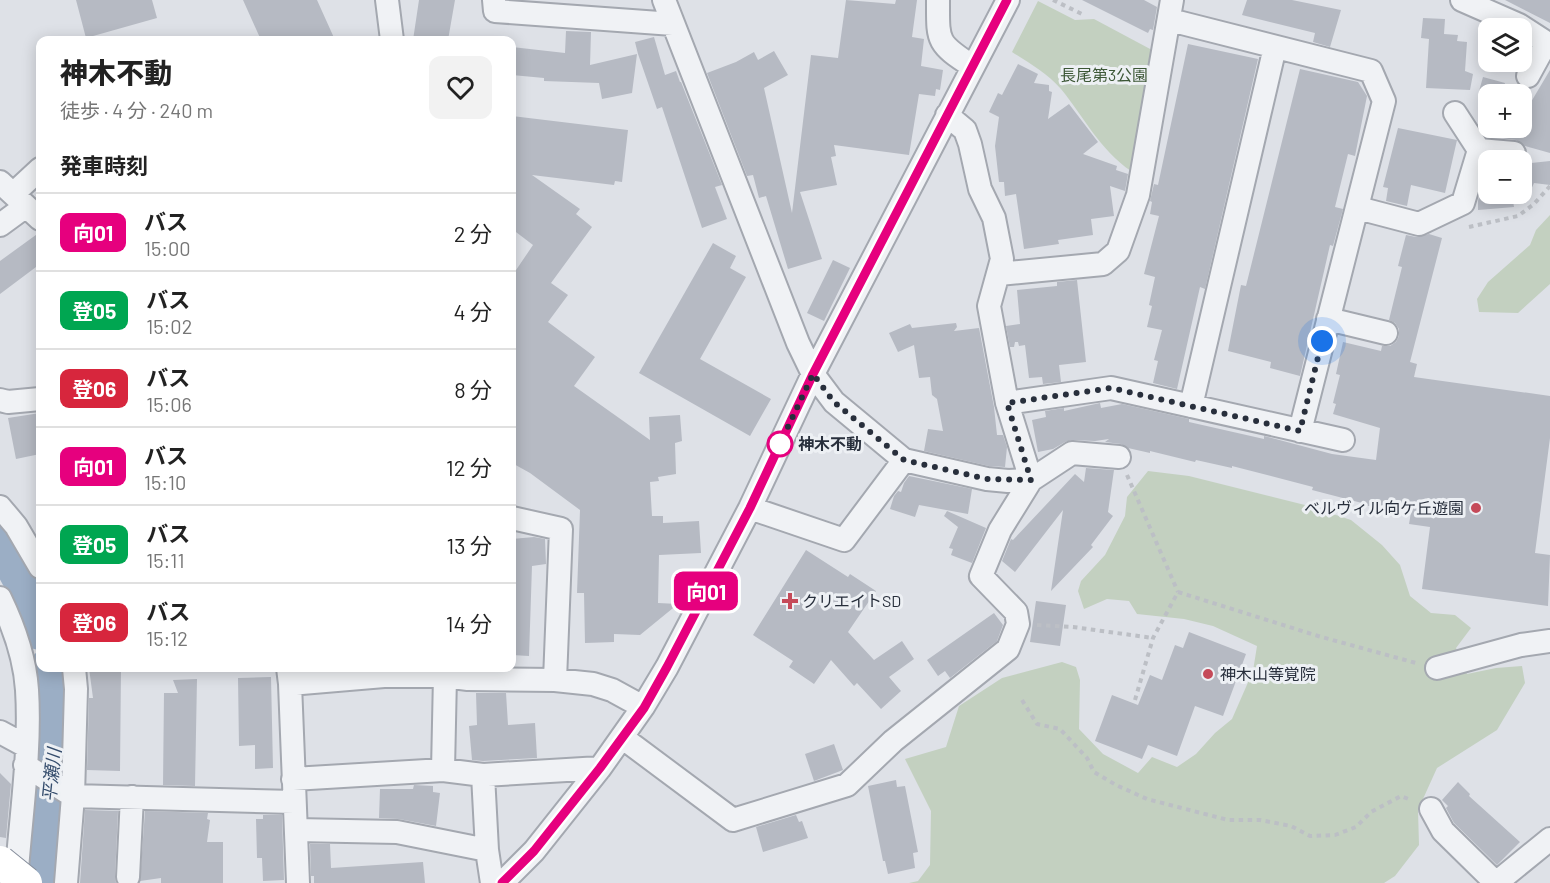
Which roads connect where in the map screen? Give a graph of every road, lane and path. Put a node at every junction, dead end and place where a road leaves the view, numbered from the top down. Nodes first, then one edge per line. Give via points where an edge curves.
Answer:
1 (387, 0) edge
2 (494, 0) edge
3 (664, 0) edge
4 (938, 0) edge
5 (1008, 0) edge
6 (1053, 0) edge
7 (1462, 0) edge
8 (1171, 10) edge
9 (1084, 15) dead end
10 (673, 24) junction
11 (392, 36) edge
12 (1548, 44) edge
13 (1275, 47) junction
14 (972, 66) junction
15 (1528, 76) dead end
16 (1455, 113) dead end
17 (947, 115) junction
18 (1479, 150) edge
19 (1478, 153) edge
20 (36, 175) edge
21 (1550, 186) edge
22 (20, 200) edge
23 (1358, 208) junction
24 (1419, 224) junction
25 (0, 225) edge
26 (1444, 230) joint
27 (999, 274) junction
28 (1328, 319) junction
29 (1386, 333) dead end
30 (813, 374) junction
31 (36, 399) edge
32 (0, 400) edge
33 (1007, 403) junction
34 (1191, 406) junction
35 (1300, 431) junction
36 (1342, 440) dead end
37 (1119, 456) joint
38 (904, 460) junction
39 (1031, 480) junction
40 (0, 507) edge
41 (750, 508) junction
42 (516, 519) edge
43 (36, 560) edge
44 (1178, 592) junction
45 (0, 598) edge
46 (1018, 624) junction
47 (1153, 638) junction
48 (1550, 641) edge
49 (1437, 668) joint
50 (74, 672) edge
51 (289, 676) edge
52 (445, 676) junction
53 (555, 680) junction
54 (1022, 700) dead end
55 (1135, 700) dead end
56 (644, 708) junction
57 (0, 732) edge
58 (623, 738) junction
59 (28, 761) junction
60 (600, 768) junction
61 (443, 770) junction
62 (483, 775) junction
63 (294, 790) junction
64 (73, 796) junction
65 (132, 797) junction
66 (1431, 809) joint
67 (297, 830) junction
68 (1550, 839) edge
69 (488, 850) junction
70 (0, 862) edge
71 (128, 877) dead end
72 (16, 883) edge
73 (26, 883) edge
74 (66, 883) edge
75 (298, 883) edge
76 (492, 883) edge
77 (502, 883) edge
78 (1496, 883) edge

1 - 11 street
2 - 10 street via 495,11
3 - 10 street
4 - 14 street via 938,36 948,50
5 - 14 street
6 - 9 path
7 - 12 street via 1519,25
8 - 13 street
8 - 27 street via 1138,195 1118,251 1103,264
10 - 30 street
12 - 15 street
13 - 23 street via 1371,71 1384,101
13 - 34 street
14 - 17 street
16 - 18 street
17 - 27 street via 965,130 970,144 980,189 994,218 1002,259
17 - 30 street
19 - 24 street via 1463,203
20 - 22 street
21 - 26 path via 1518,216
22 - 25 street
23 - 24 street
23 - 28 street
24 - 26 street
27 - 33 street via 989,306
28 - 29 street
28 - 35 street
30 - 38 street via 834,402
30 - 41 street
31 - 32 street
33 - 34 street via 1111,388
33 - 39 street
34 - 35 street
35 - 36 street
37 - 39 street via 1072,453
37 - 44 path
38 - 39 street via 987,479
38 - 41 street via 844,540
39 - 46 street via 1000,530 981,576 1016,612
40 - 43 street
41 - 56 street
42 - 53 street via 561,529
44 - 47 path
44 - 49 path
45 - 59 street via 21,651 27,690
46 - 47 path
46 - 58 street via 1008,649 893,741 847,785 733,820
47 - 55 path
48 - 49 street
50 - 64 street
51 - 52 street
51 - 63 street
52 - 53 street
52 - 61 street
53 - 56 street via 593,684
54 - 66 path via 1037,724 1060,729 1087,758 1094,772 1147,799 1228,820 1260,820 1291,826 1310,836 1335,835 1356,827 1371,812 1401,796
56 - 58 street
57 - 59 street
58 - 60 street
59 - 64 street
59 - 72 street
60 - 62 street
60 - 77 street via 534,851
61 - 62 street
61 - 63 street
62 - 69 street
63 - 65 street
63 - 67 street
64 - 65 street
64 - 74 street
65 - 71 street
66 - 78 street via 1443,831
67 - 69 street via 396,832
67 - 75 street
68 - 78 street
69 - 76 street
70 - 73 highway, bridge

